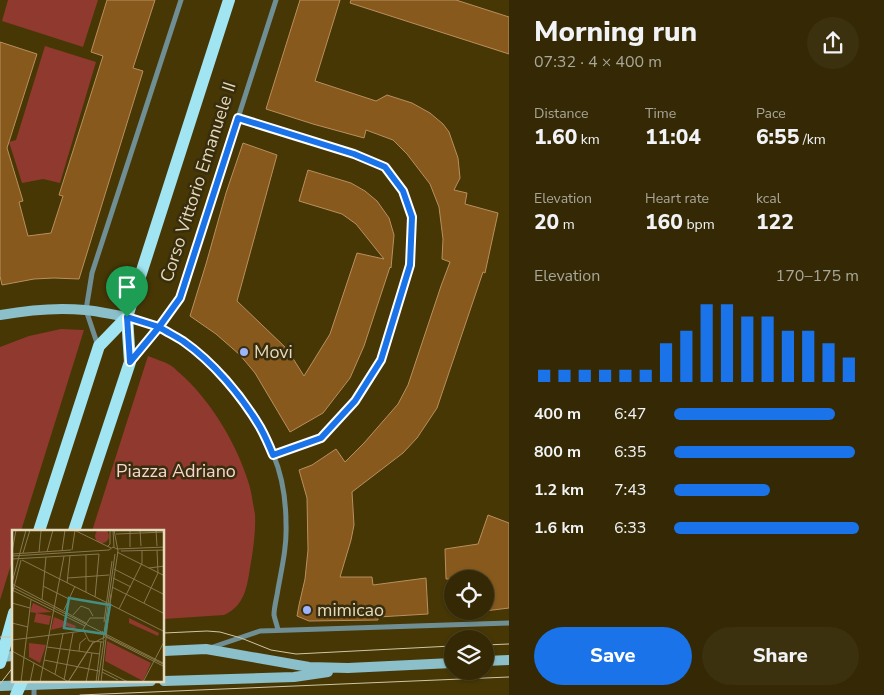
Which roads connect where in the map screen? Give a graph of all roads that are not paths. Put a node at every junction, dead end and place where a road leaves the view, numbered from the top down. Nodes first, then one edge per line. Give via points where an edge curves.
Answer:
1 (181, 0) edge
2 (229, 0) edge
3 (276, 0) edge
4 (238, 118) junction
5 (86, 310) junction
6 (0, 315) edge
7 (127, 317) junction
8 (159, 327) junction
9 (99, 346) junction
10 (130, 362) junction
11 (273, 455) junction
12 (39, 530) edge
13 (74, 530) edge
14 (12, 620) edge
15 (509, 623) edge
16 (278, 630) junction
17 (206, 649) junction
18 (165, 651) edge
19 (3, 658) edge
20 (509, 660) edge
21 (494, 661) edge
22 (444, 662) edge
23 (348, 668) junction
24 (165, 681) edge
25 (130, 682) edge
26 (0, 686) edge
27 (27, 687) edge

1 - 5 street via 92,273
2 - 7 main road, Corso Vittorio Emanuele II
3 - 4 street, Corso Vittorio Emanuele II
4 - 8 street, Corso Vittorio Emanuele II via 180,298
4 - 11 street via 354,154 385,167 403,191 412,217 410,265 381,360 355,401 321,438
5 - 6 main road via 26,310
5 - 7 main road
5 - 9 street
7 - 8 street
7 - 9 main road, Corso Vittorio Emanuele II
7 - 10 main road, Corso Vittorio Emanuele II
8 - 10 street, Corso Vittorio Emanuele II
8 - 11 street via 183,341 225,379 261,428
9 - 12 main road, Corso Vittorio Emanuele II
10 - 13 main road, Corso Vittorio Emanuele II
11 - 16 street via 284,495 286,524 285,553 274,614
14 - 19 main road
15 - 16 street
16 - 17 street via 260,631
17 - 18 main road
17 - 23 main road via 309,667
20 - 21 main road
22 - 23 main road
23 - 24 main road via 294,677
25 - 27 main road
26 - 27 main road

